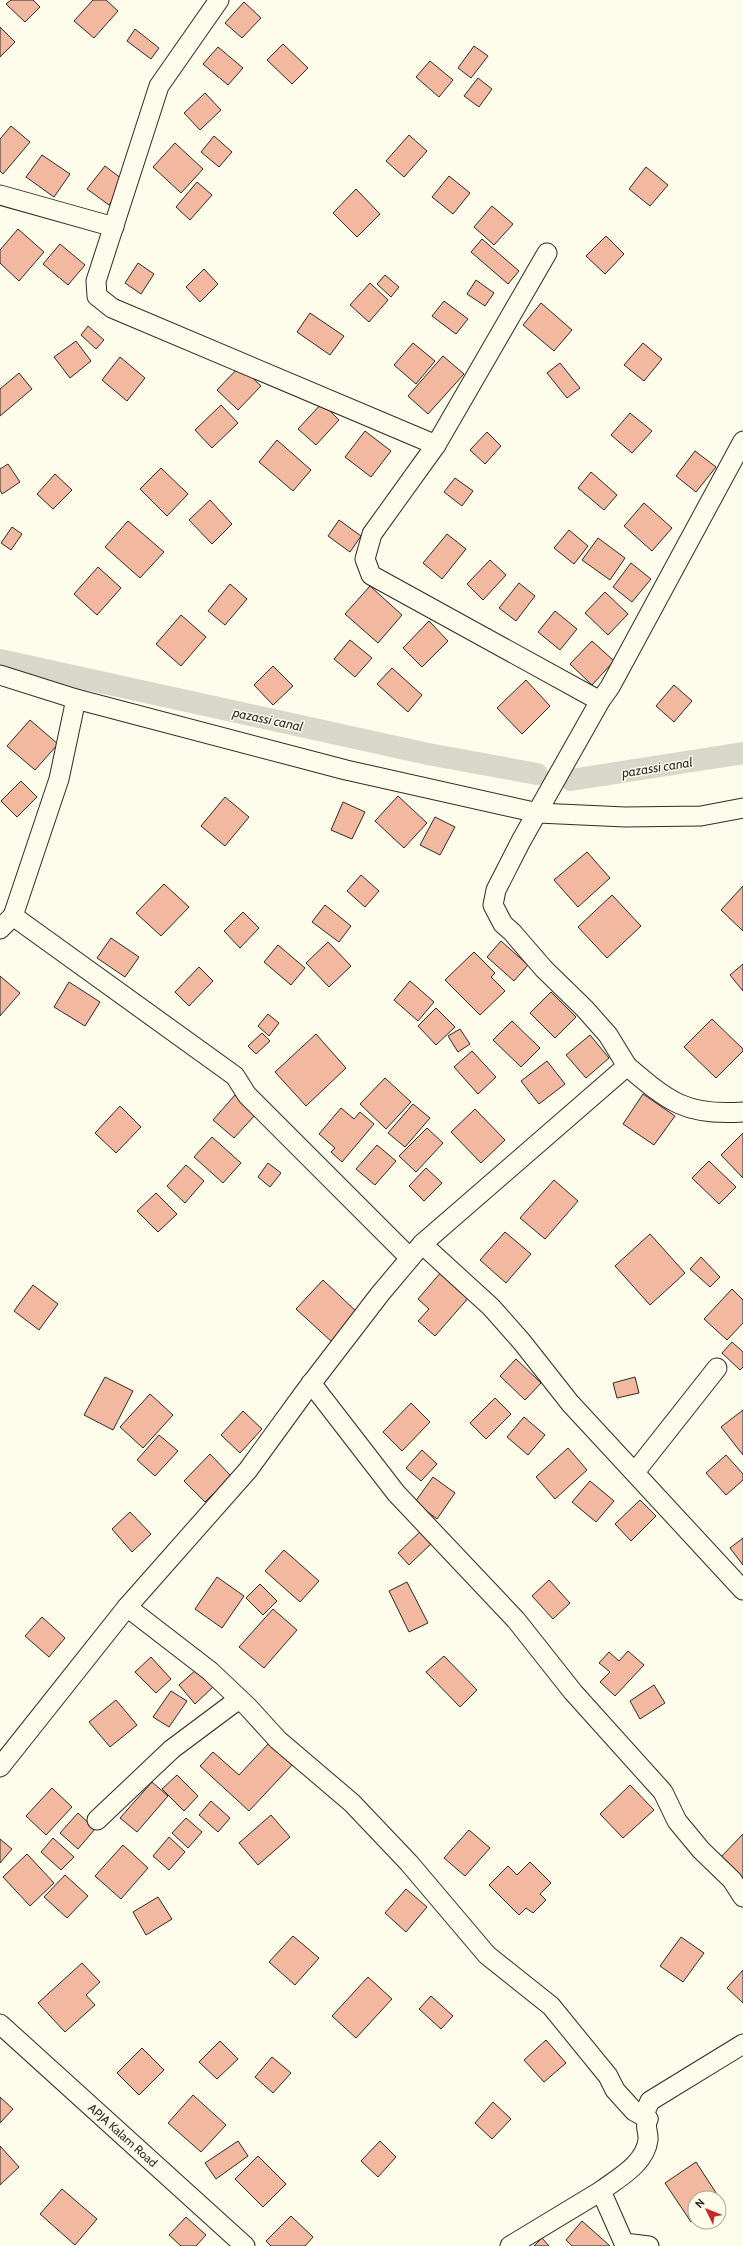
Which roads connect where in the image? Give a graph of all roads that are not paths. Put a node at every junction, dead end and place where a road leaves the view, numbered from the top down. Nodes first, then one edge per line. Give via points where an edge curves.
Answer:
1 (219, 0) edge
2 (0, 195) edge
3 (114, 227) junction
4 (547, 253) dead end
5 (743, 441) edge
6 (436, 445) junction
7 (0, 675) edge
8 (76, 699) junction
9 (600, 701) junction
10 (743, 808) edge
11 (538, 813) junction
12 (7, 923) edge
13 (627, 1066) junction
14 (743, 1112) edge
15 (416, 1251) junction
16 (717, 1368) dead end
17 (311, 1383) junction
18 (635, 1472) junction
19 (743, 1590) edge
20 (127, 1607) junction
21 (239, 1699) junction
22 (0, 1767) edge
23 (97, 1820) dead end
24 (743, 1897) edge
25 (0, 2024) edge
26 (743, 2044) edge
27 (648, 2119) junction
28 (601, 2191) junction
29 (245, 2246) edge
30 (510, 2246) edge
31 (649, 2246) edge

1 - 3 street via 159,86
2 - 3 street
3 - 6 street via 96,281 97,296 112,308
4 - 6 street
5 - 9 street via 610,687
6 - 9 street via 372,534 365,559 371,575
7 - 8 street
8 - 11 street via 346,770
8 - 12 street via 59,778
9 - 11 street
10 - 11 street via 701,816 625,817
11 - 13 street via 496,890 493,905 497,915 544,969 598,1022
12 - 15 street via 235,1076 247,1095
13 - 14 street via 655,1090 689,1110 705,1113
13 - 15 street
15 - 17 street
15 - 18 street via 491,1307 570,1403
16 - 18 street
17 - 20 street via 248,1470
17 - 24 street via 396,1493 516,1620 573,1692 663,1792 677,1821 700,1850 732,1880
18 - 19 street
20 - 21 street via 199,1662
20 - 22 street
21 - 23 street via 172,1749
21 - 27 street via 278,1740 339,1792 374,1827 443,1902 487,1955 551,2006 608,2076 615,2090 634,2111
25 - 29 street, APJA Kalam Road
26 - 27 street via 650,2101 644,2114
27 - 28 street via 648,2140 640,2160
28 - 30 street
28 - 31 street via 624,2243

